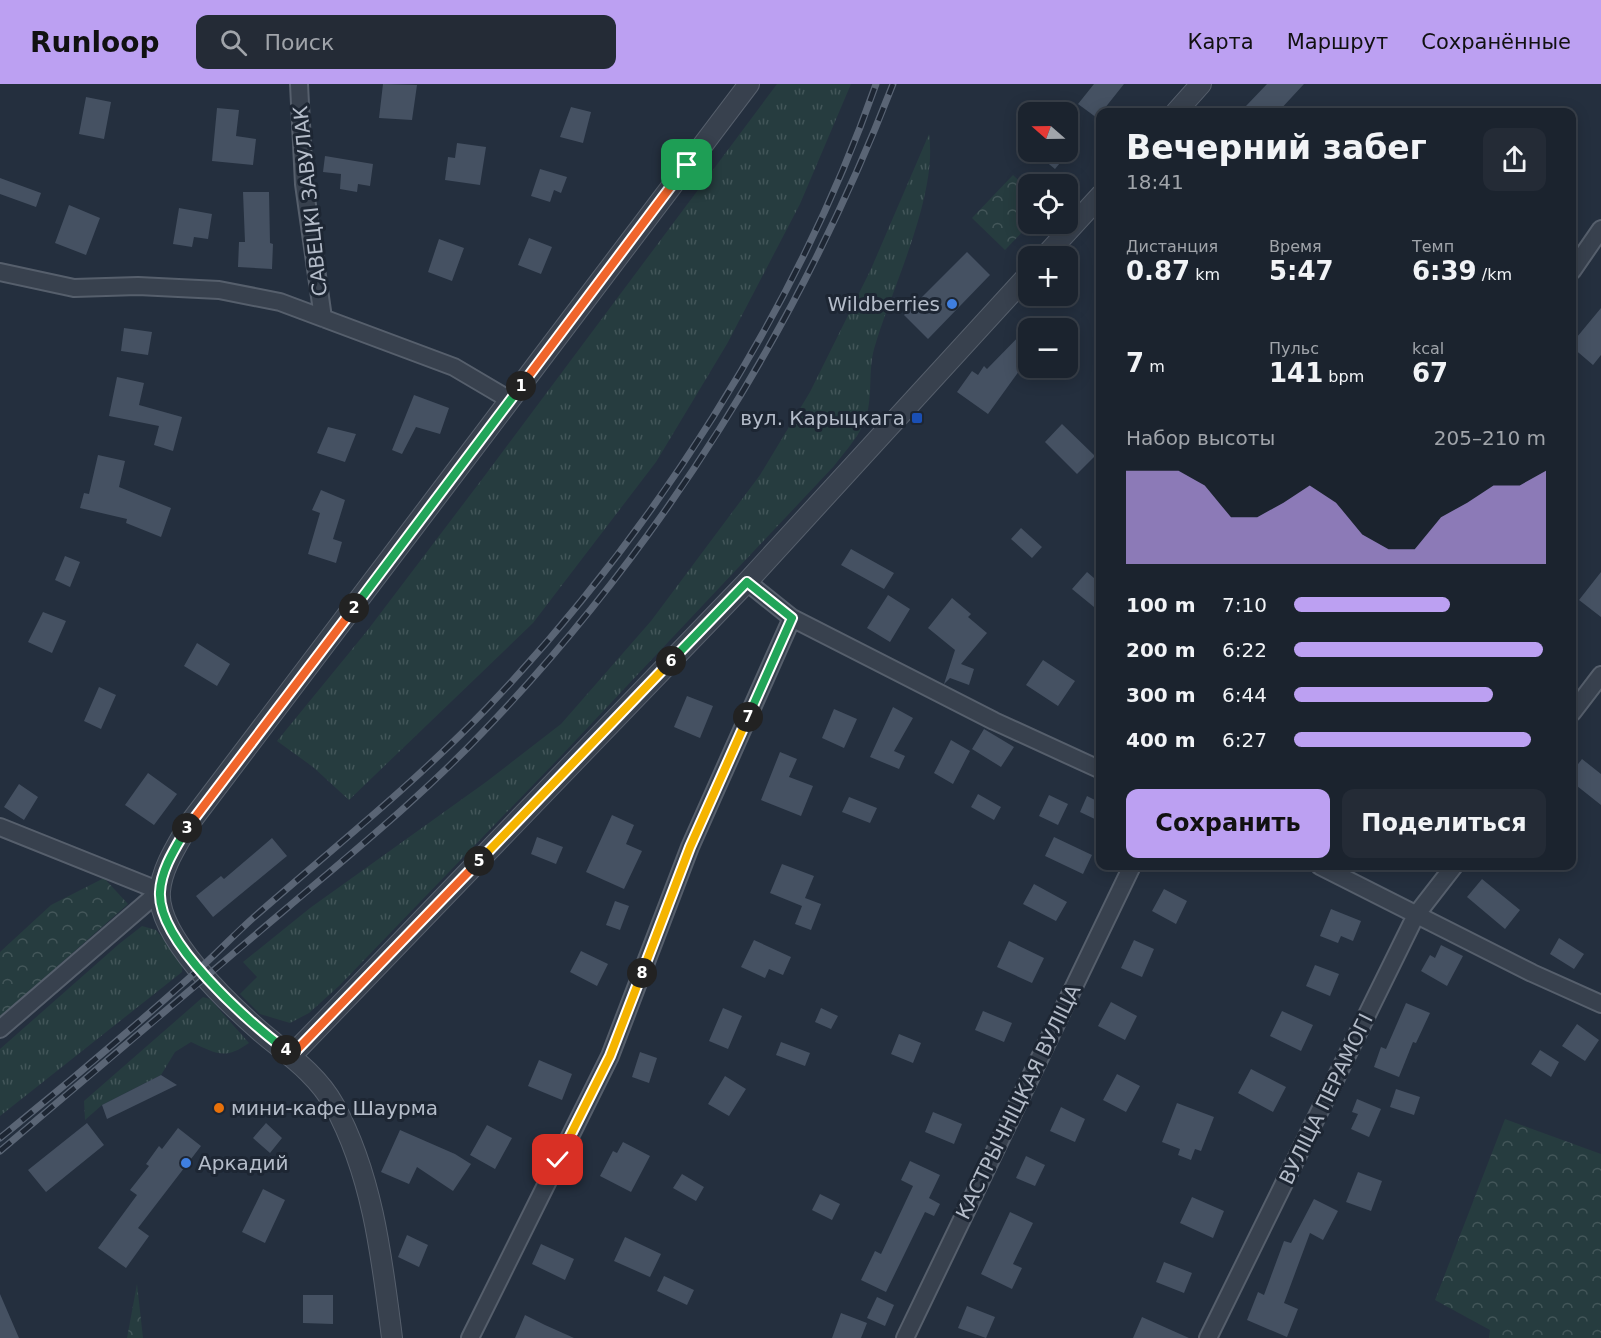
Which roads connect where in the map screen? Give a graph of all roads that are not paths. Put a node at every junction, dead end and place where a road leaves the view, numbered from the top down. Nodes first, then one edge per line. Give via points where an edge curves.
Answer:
1 (299, 84) edge
2 (748, 84) edge
3 (1202, 84) edge
4 (1180, 108) edge
5 (1096, 200) edge
6 (1601, 229) edge
7 (1054, 246) edge
8 (1576, 265) edge
9 (0, 272) edge
10 (1018, 286) edge
11 (323, 318) junction
12 (510, 400) junction
13 (747, 582) junction
14 (792, 618) junction
15 (1601, 675) edge
16 (1576, 707) edge
17 (1096, 768) edge
18 (0, 827) edge
19 (1130, 870) edge
20 (1328, 870) edge
21 (1451, 870) edge
22 (160, 891) junction
23 (1416, 915) junction
24 (1601, 1004) edge
25 (0, 1029) edge
26 (292, 1055) junction
27 (392, 1338) edge
28 (470, 1338) edge
29 (905, 1338) edge
30 (1208, 1338) edge

1 - 11 street, САВЕЦКІ ЗАВУЛАК via 304,184
2 - 12 street
3 - 4 street
5 - 7 street
6 - 8 street
9 - 11 street via 74,288 219,290 280,302
10 - 13 street
11 - 12 street via 454,368
12 - 22 street via 189,824
13 - 14 street
13 - 26 street
14 - 17 street via 994,721
14 - 28 street via 690,847 610,1056
15 - 16 street
18 - 22 street
19 - 29 street, КАСТРЫЧНІЦКАЯ ВУЛІЦА
20 - 23 street
21 - 23 street, ВУЛІЦА ПЕРАМОГІ
22 - 25 street
22 - 26 street via 169,927 199,969 244,1016
23 - 24 street
23 - 30 street, ВУЛІЦА ПЕРАМОГІ
26 - 27 street via 334,1105 357,1156 383,1264

